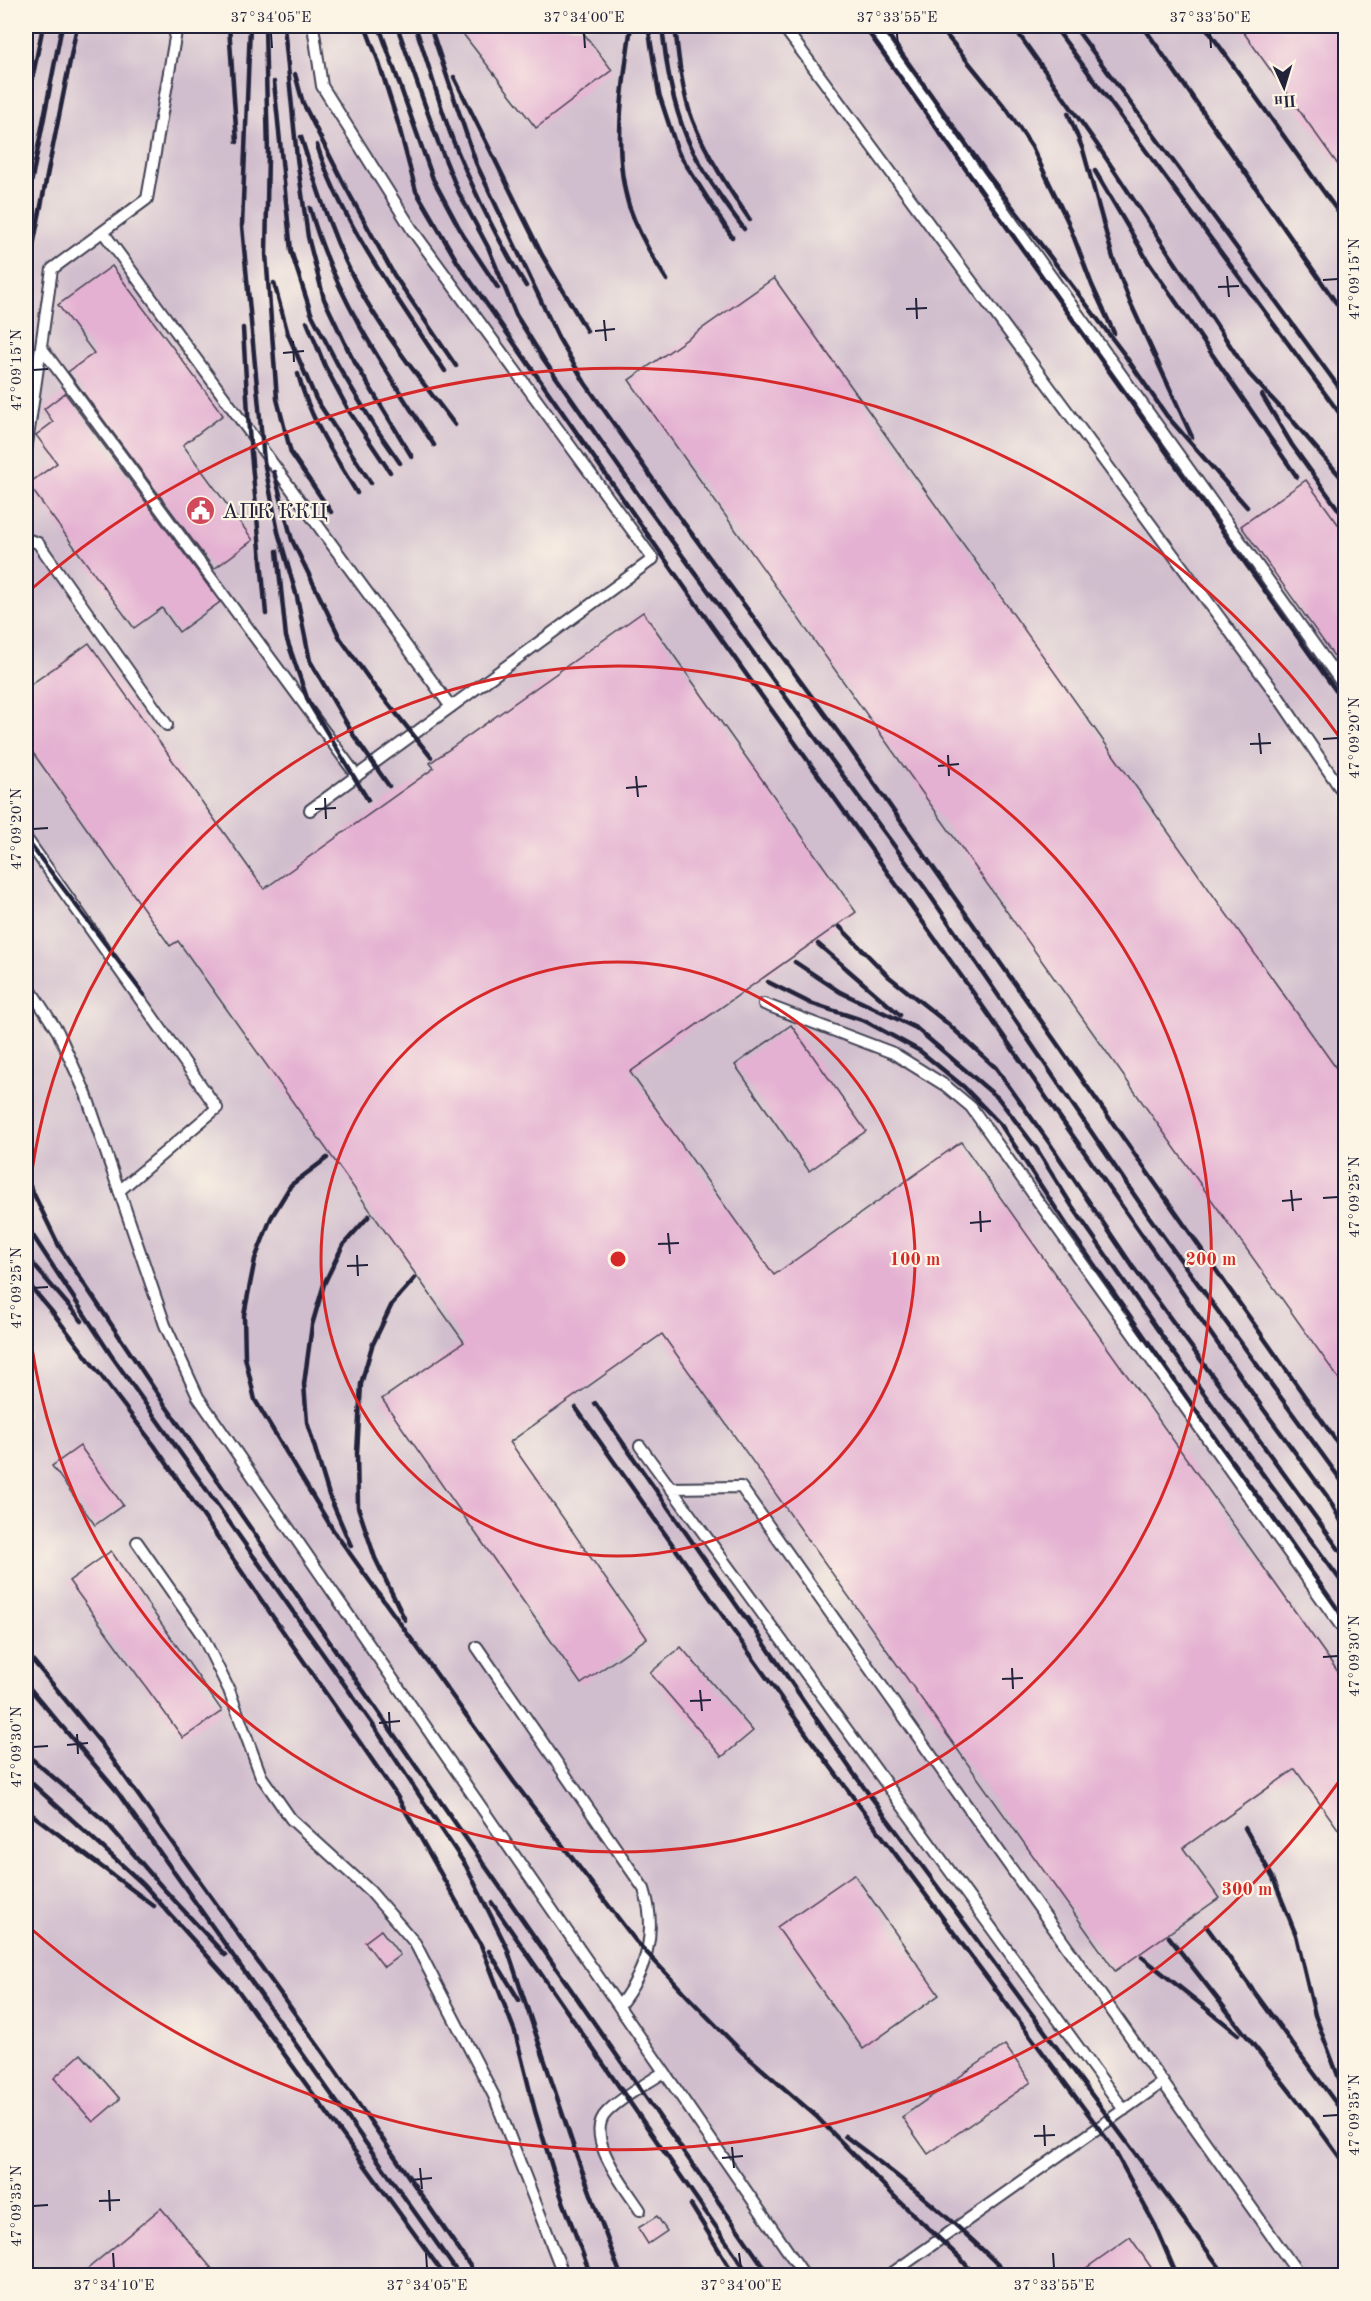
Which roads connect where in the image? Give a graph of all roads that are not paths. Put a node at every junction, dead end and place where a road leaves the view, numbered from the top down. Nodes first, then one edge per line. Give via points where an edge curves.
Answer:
1 (177, 26) edge
2 (313, 26) edge
3 (783, 26) edge
4 (872, 26) edge
5 (103, 231) junction
6 (41, 347) junction
7 (26, 451) edge
8 (26, 539) edge
9 (1346, 689) edge
10 (451, 707) junction
11 (167, 725) dead end
12 (357, 776) junction
13 (1346, 797) edge
14 (310, 810) dead end
15 (26, 838) edge
16 (26, 983) edge
17 (764, 1004) dead end
18 (119, 1191) junction
19 (640, 1446) dead end
20 (670, 1488) junction
21 (137, 1542) dead end
22 (1346, 1633) edge
23 (477, 1647) dead end
24 (619, 2006) junction
25 (664, 2072) junction
26 (1163, 2082) junction
27 (1124, 2110) junction
28 (640, 2210) dead end
29 (564, 2276) edge
30 (805, 2276) edge
31 (888, 2276) edge
32 (1300, 2276) edge

1 - 5 lane via 147,199
2 - 10 lane via 322,86 413,231 653,559
3 - 13 lane via 1279,698
4 - 9 lane
5 - 6 lane via 52,269
5 - 10 lane
6 - 7 lane
6 - 12 lane
8 - 11 lane via 38,543
10 - 12 lane
12 - 14 lane
15 - 18 lane via 217,1108
16 - 18 lane via 58,1032 86,1094
17 - 22 lane via 893,1053 946,1086 971,1107
18 - 24 lane via 165,1325 198,1397
19 - 20 lane
20 - 26 lane via 741,1487
20 - 27 lane
21 - 29 lane via 202,1635 229,1690 261,1776 291,1819 370,1891 415,1943 494,2096
23 - 24 lane via 644,1889 650,1916 649,1944 639,1977
24 - 25 lane
25 - 28 lane via 606,2112 598,2132 601,2146
25 - 30 lane
26 - 27 lane
26 - 32 lane
27 - 31 lane

